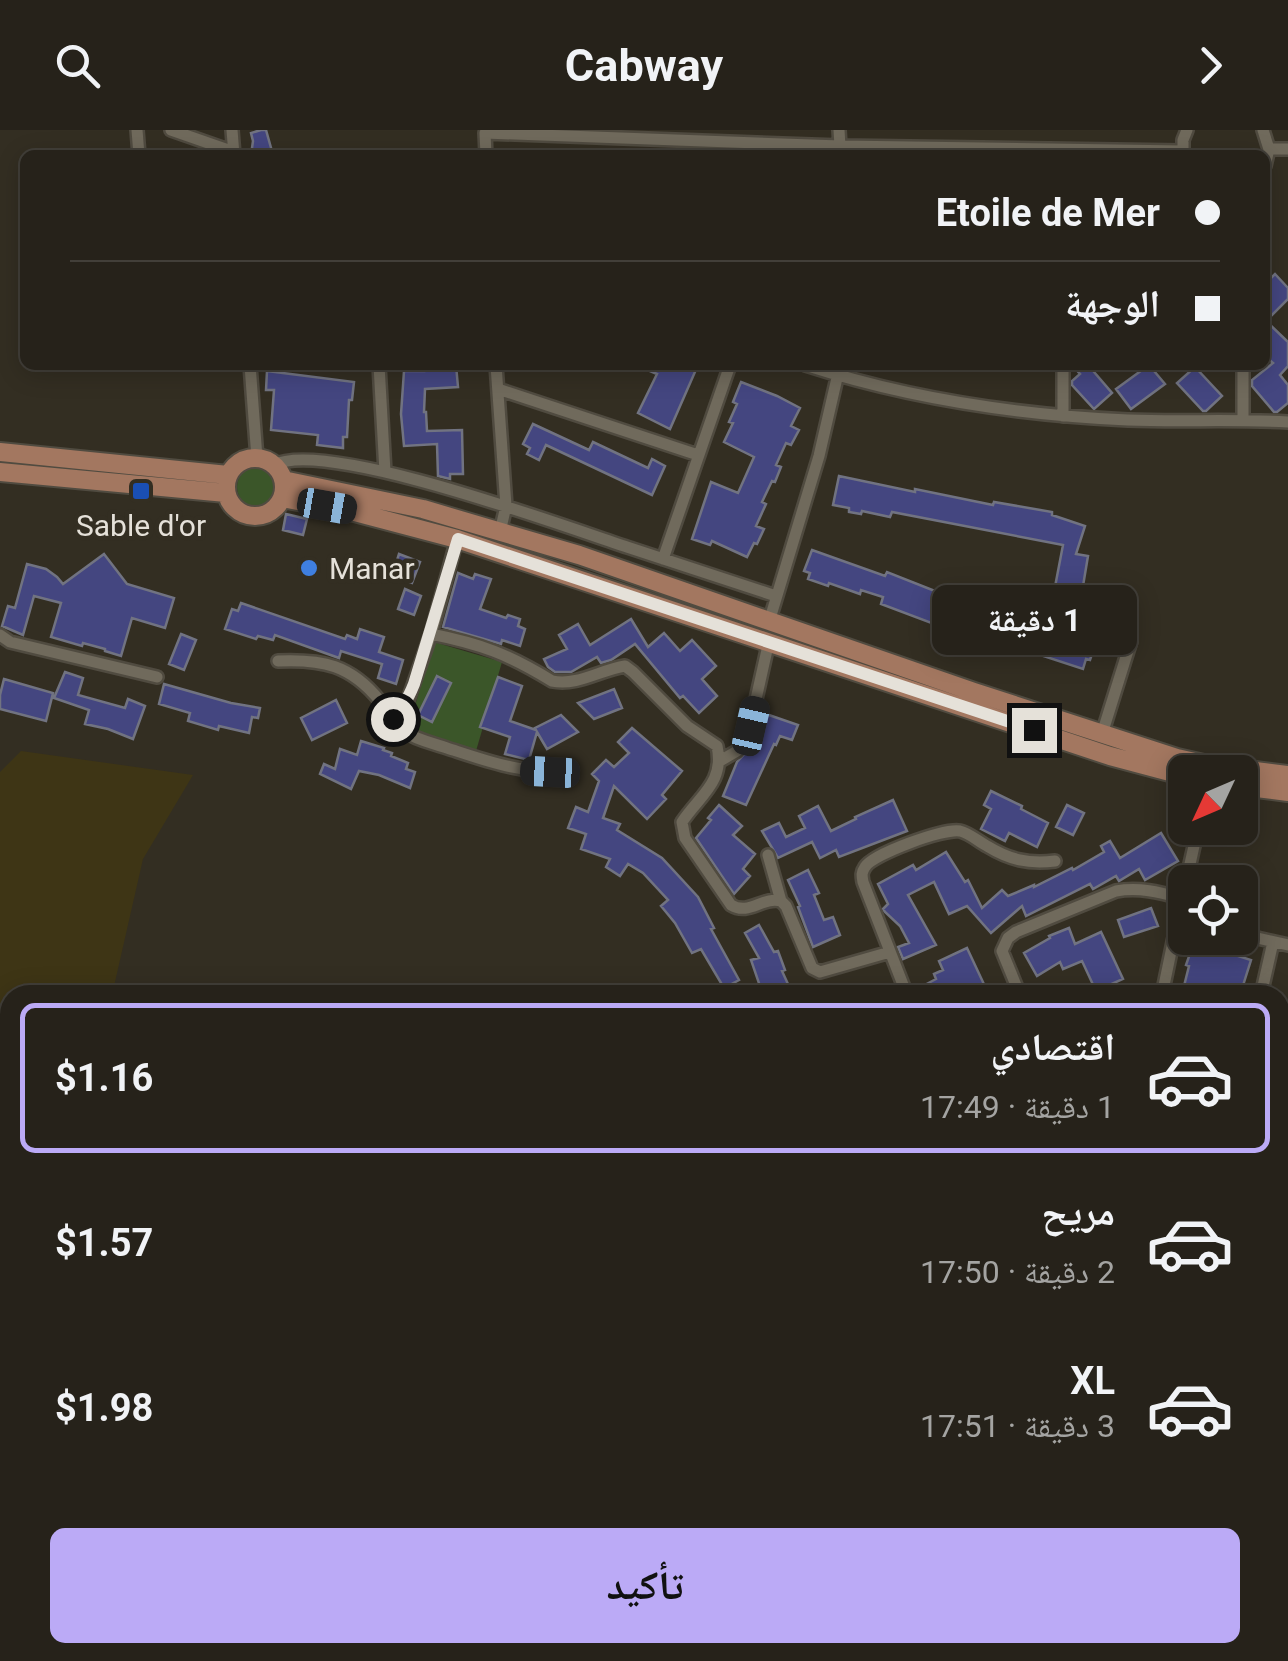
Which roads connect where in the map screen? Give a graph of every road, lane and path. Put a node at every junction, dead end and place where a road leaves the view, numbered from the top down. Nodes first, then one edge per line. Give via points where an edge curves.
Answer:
1 (170, 130) edge
2 (839, 130) edge
3 (1263, 130) edge
4 (485, 132) edge
5 (592, 133) edge
6 (1268, 149) joint
7 (1288, 149) edge
8 (226, 150) edge
9 (840, 150) edge
10 (251, 370) edge
11 (379, 370) edge
12 (496, 370) edge
13 (728, 370) edge
14 (839, 370) edge
15 (1063, 370) edge
16 (1243, 370) edge
17 (498, 389) junction
18 (1063, 416) junction
19 (1244, 420) junction
20 (1288, 422) edge
21 (0, 452) edge
22 (698, 454) junction
23 (0, 472) edge
24 (385, 472) junction
25 (274, 475) junction
26 (227, 484) junction
27 (506, 506) junction
28 (500, 532) junction
29 (458, 539) junction
30 (663, 559) junction
31 (776, 596) junction
32 (769, 632) junction
33 (430, 634) junction
34 (0, 636) edge
35 (1131, 641) dead end
36 (278, 661) dead end
37 (157, 676) dead end
38 (388, 710) junction
39 (1102, 734) junction
40 (720, 760) junction
41 (567, 770) dead end
42 (1168, 771) edge
43 (1288, 775) edge
44 (1258, 788) edge
45 (1288, 792) edge
46 (768, 855) dead end
47 (1055, 861) dead end
48 (1168, 894) edge
49 (781, 901) junction
50 (1258, 938) edge
51 (1273, 942) junction
52 (1288, 945) edge
53 (890, 952) junction
54 (1172, 955) edge
55 (904, 985) edge
56 (1016, 985) edge
57 (1164, 985) edge
58 (1263, 985) edge

1 - 8 street
2 - 9 street
3 - 6 street
4 - 5 street
5 - 9 street
6 - 7 street
10 - 25 street
11 - 24 street
12 - 17 street
13 - 22 street
14 - 18 street via 966,404
14 - 31 street
15 - 18 street
16 - 19 street
17 - 22 street
17 - 27 street
18 - 19 street
19 - 20 street
21 - 26 main road
22 - 30 street
23 - 26 main road
24 - 25 street via 294,459 282,460
24 - 27 street
25 - 26 main road via 240,462
25 - 26 main road via 270,512 252,516 236,509
25 - 28 main road
25 - 29 main road via 351,511
27 - 28 street
27 - 30 street
28 - 32 main road via 578,555
29 - 32 main road
29 - 33 street
30 - 31 street
31 - 32 street
32 - 39 main road
32 - 40 street via 748,735
32 - 42 main road
33 - 38 street via 408,700
33 - 40 street via 506,654 552,681 572,682 625,666 716,746
34 - 37 street
35 - 39 street
36 - 38 street via 346,670
38 - 41 street via 419,738 503,766
39 - 43 main road via 1208,766
40 - 49 street via 712,785 682,822 684,838 731,906 745,910
44 - 45 main road
46 - 49 street
47 - 53 street via 1010,858 958,831 872,860 862,877
48 - 56 street via 1116,890 1016,932 1002,951
49 - 53 street via 812,968 820,972
50 - 51 street
51 - 52 street
51 - 58 street
53 - 55 street
54 - 57 street

